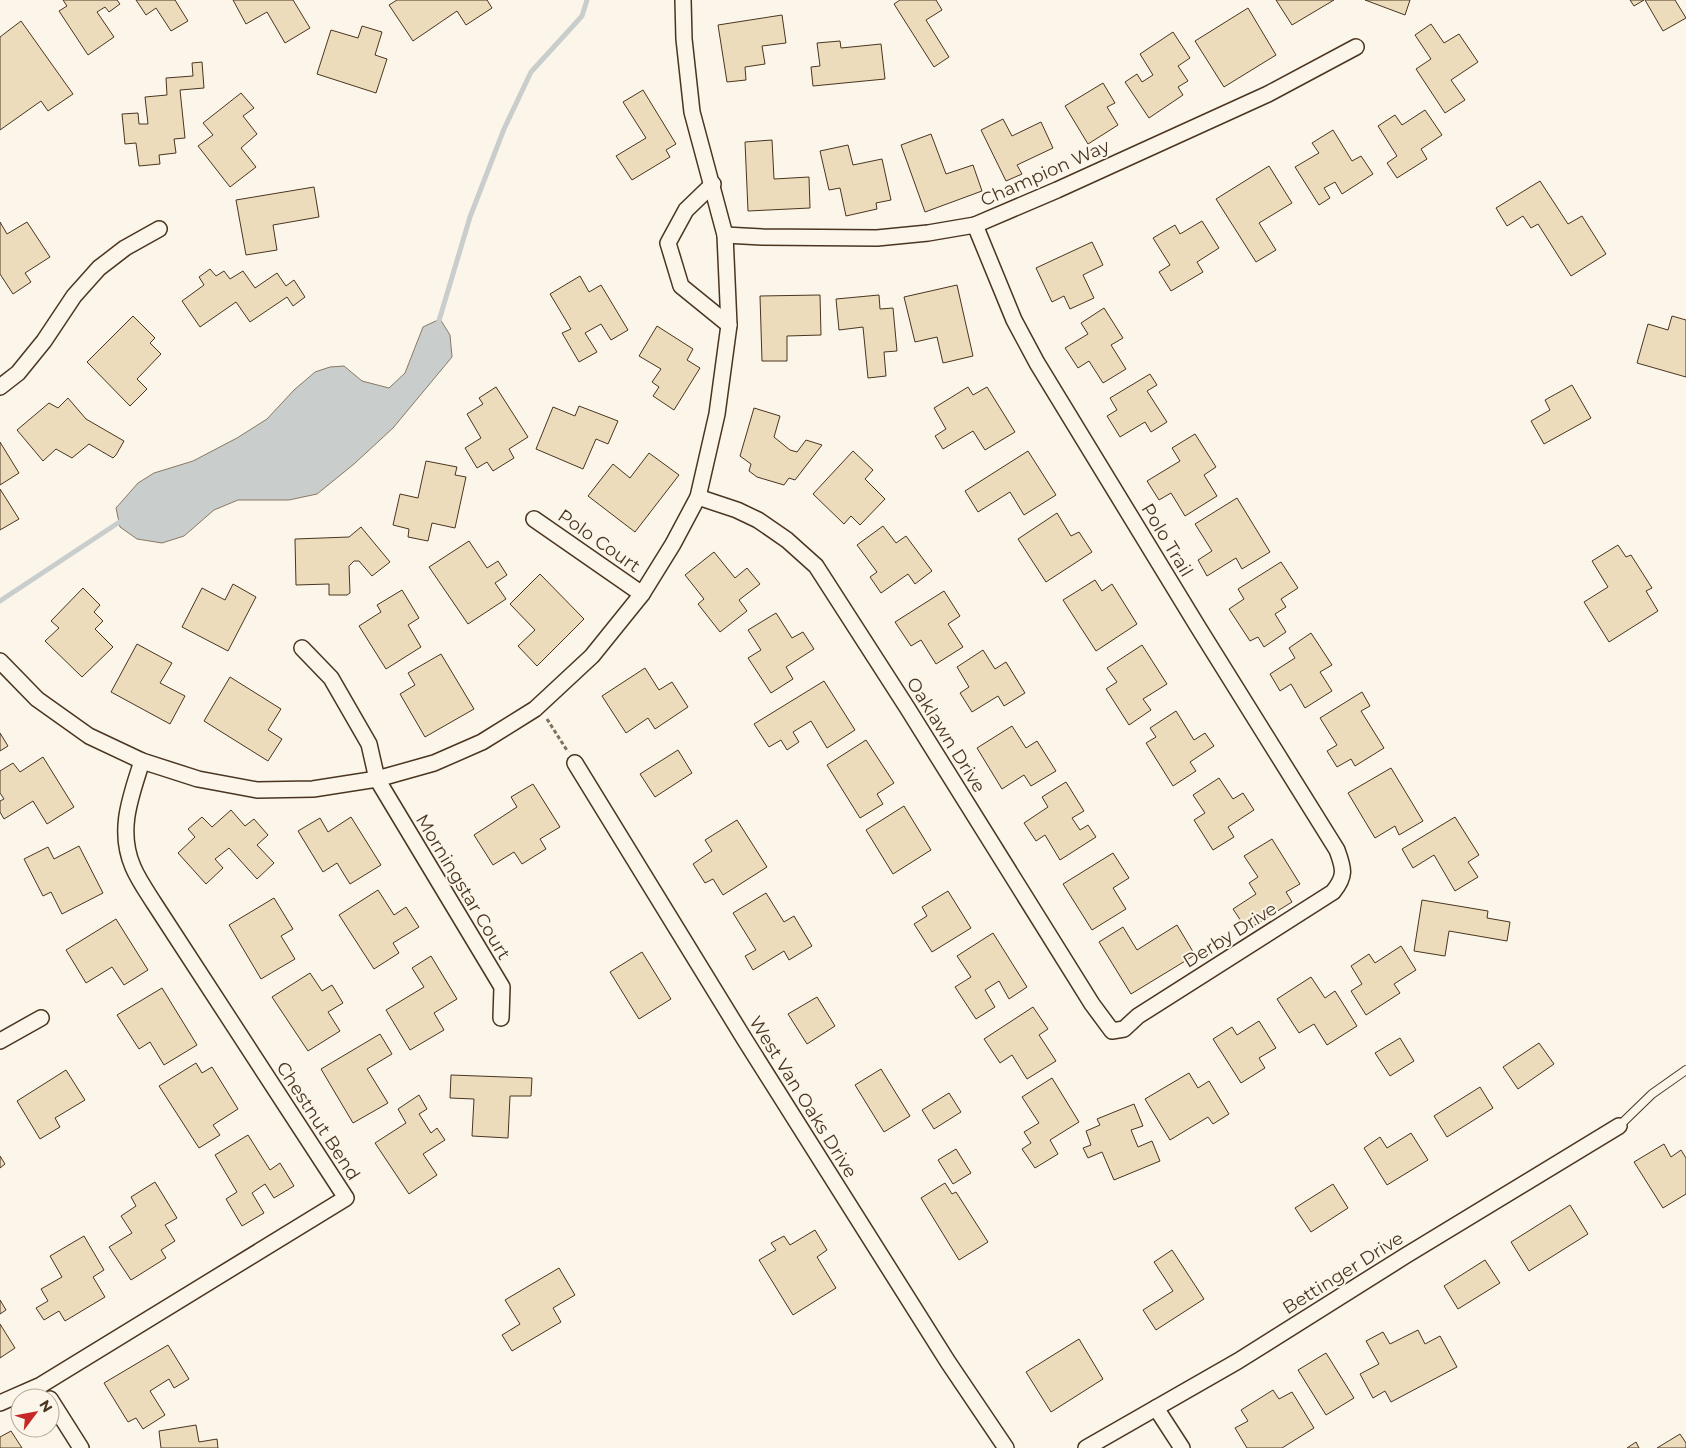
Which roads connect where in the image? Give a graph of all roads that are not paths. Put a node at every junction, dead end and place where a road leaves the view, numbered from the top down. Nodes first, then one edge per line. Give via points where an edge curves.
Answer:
1 (683, 0) edge
2 (1356, 46) dead end
3 (713, 184) junction
4 (975, 225) junction
5 (159, 229) dead end
6 (725, 234) junction
7 (729, 325) junction
8 (0, 387) edge
9 (698, 497) junction
10 (534, 519) dead end
11 (642, 594) junction
12 (302, 648) dead end
13 (0, 661) edge
14 (142, 761) junction
15 (575, 763) road end
16 (377, 779) junction
17 (1343, 866) joint
18 (41, 1018) dead end
19 (501, 1018) dead end
20 (1124, 1029) joint
21 (0, 1041) edge
22 (1686, 1070) edge
23 (1619, 1126) joint
24 (56, 1388) edge
25 (1156, 1408) junction
26 (60, 1415) edge
27 (81, 1448) edge
28 (1006, 1448) edge
29 (1086, 1448) edge
30 (1182, 1448) edge

1 - 3 street via 692,112
2 - 4 street, Champion Way via 1268,94
3 - 6 street
3 - 7 street via 686,210 668,243 680,286
4 - 6 street, Champion Way via 877,238
4 - 17 street, Polo Trail via 1014,320 1037,363 1337,850
5 - 8 street via 125,248 99,268 74,296 39,348 18,373
6 - 7 street
7 - 9 street via 717,414
9 - 11 street
9 - 20 street, Oaklawn Drive via 758,520 816,566 1092,1004 1112,1031
10 - 11 street, Polo Court
11 - 16 street via 592,656 538,706 482,742 434,763
12 - 16 street, Morningstar Court via 332,678 369,744
13 - 14 street via 37,699 89,736
14 - 16 street via 198,779 257,790 313,789
14 - 24 street, Chestnut Bend via 130,798 124,834 132,866 346,1198
15 - 28 street, West Van Oaks Drive via 695,961 948,1362
16 - 19 street, Morningstar Court via 502,987
17 - 20 street, Derby Drive via 1343,880 1333,892 1138,1016
18 - 21 street
22 - 23 lane via 1652,1094
23 - 25 street, Bettinger Drive via 1238,1361
25 - 29 street, Bettinger Drive
25 - 30 street
26 - 27 street

